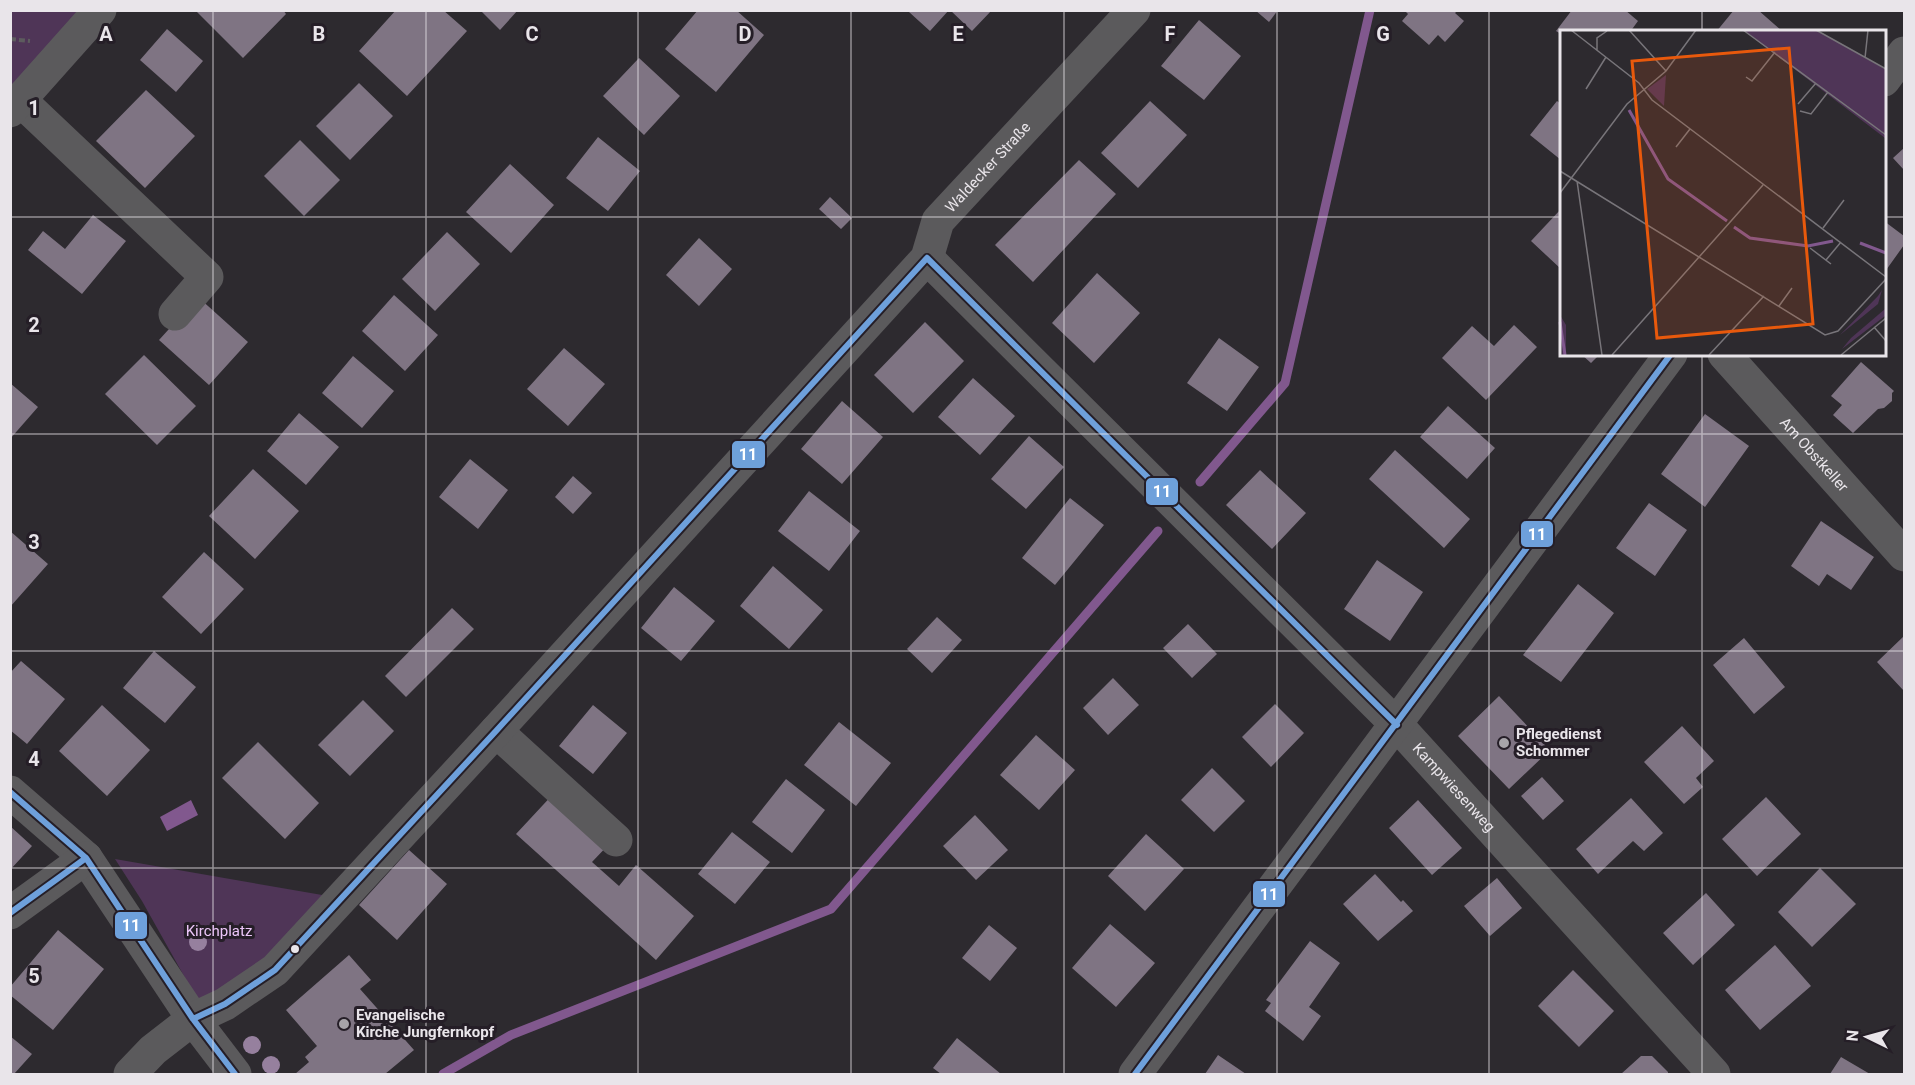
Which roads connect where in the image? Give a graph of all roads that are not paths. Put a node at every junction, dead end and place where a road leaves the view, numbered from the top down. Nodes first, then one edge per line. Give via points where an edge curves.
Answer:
1 (100, 10) edge
2 (1134, 10) edge
3 (1905, 53) edge
4 (1885, 79) edge
5 (15, 106) edge
6 (927, 258) junction
7 (174, 315) dead end
8 (1670, 356) edge
9 (1726, 356) edge
10 (1905, 555) edge
11 (1397, 725) junction
12 (496, 731) junction
13 (10, 792) edge
14 (616, 840) dead end
15 (86, 858) junction
16 (10, 913) edge
17 (193, 1019) junction
18 (130, 1074) edge
19 (235, 1074) edge
20 (1136, 1074) edge
21 (1714, 1074) edge

1 - 5 street
2 - 6 street, Waldecker Straße via 938,221
3 - 4 street
5 - 7 street via 207,277
6 - 11 street, Kampwiesenweg
6 - 12 street, Waldecker Straße
8 - 11 street
9 - 10 street, Am Obstkeller
11 - 20 street
11 - 21 street, Kampwiesenweg
12 - 14 street
12 - 17 street, Waldecker Straße via 275,970 225,1004
13 - 15 street
15 - 16 street
15 - 17 street
17 - 18 street, Waldecker Straße
17 - 19 street

